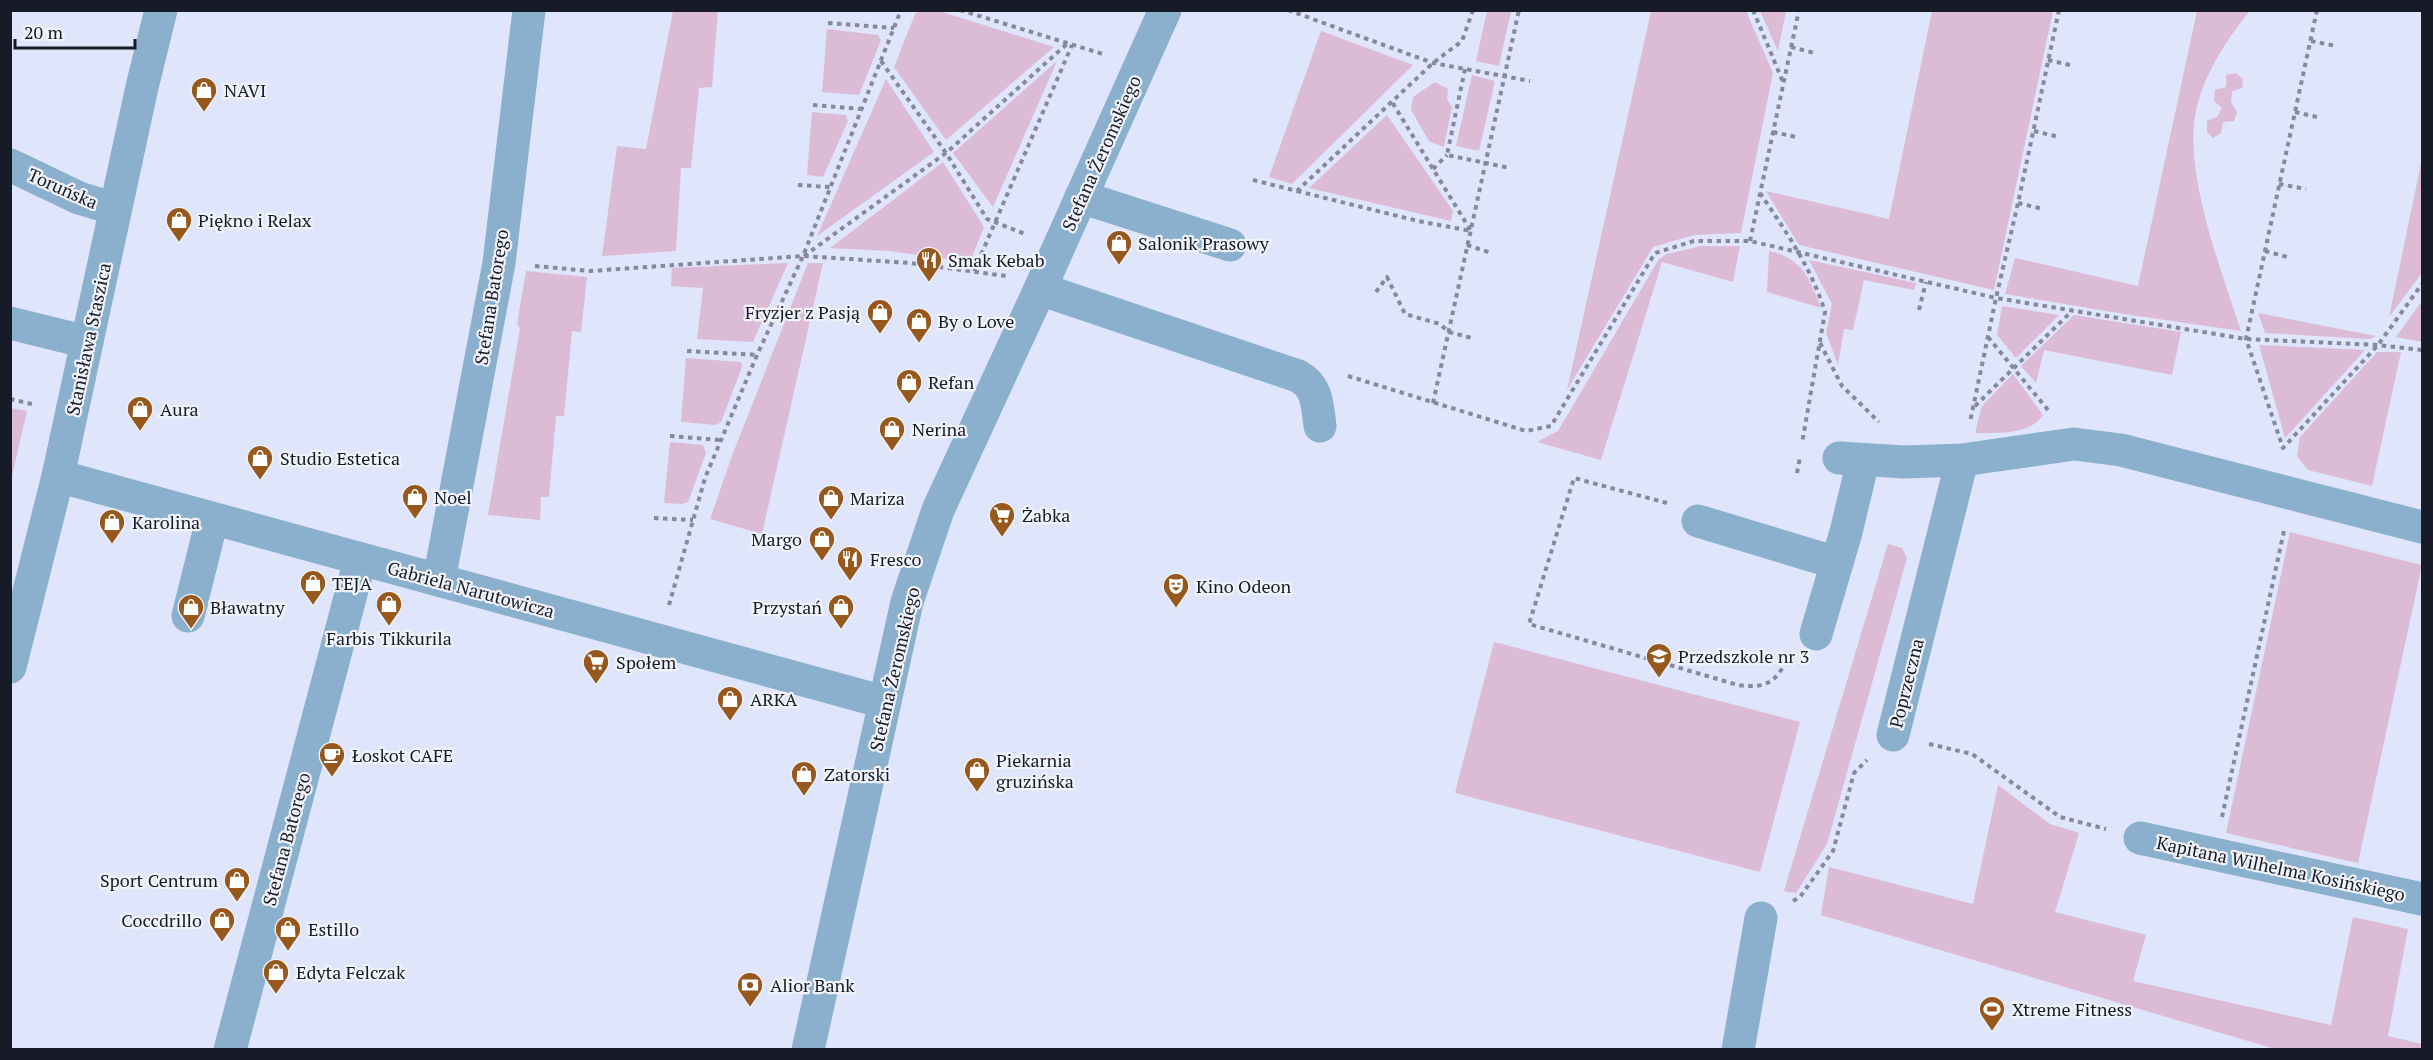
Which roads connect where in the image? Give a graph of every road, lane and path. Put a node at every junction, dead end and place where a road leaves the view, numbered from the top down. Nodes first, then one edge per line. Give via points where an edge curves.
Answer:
1 (161, 10) edge
2 (529, 10) edge
3 (901, 10) edge
4 (960, 10) edge
5 (1164, 10) edge
6 (1288, 10) edge
7 (1473, 10) edge
8 (1519, 10) edge
9 (1752, 10) edge
10 (1799, 10) edge
11 (2059, 10) edge
12 (2317, 10) edge
13 (828, 23) dead end
14 (894, 28) junction
15 (2310, 41) junction
16 (1070, 44) junction
17 (2336, 46) dead end
18 (1791, 47) junction
19 (1814, 53) dead end
20 (1115, 57) dead end
21 (880, 60) junction
22 (2048, 60) junction
23 (1433, 63) junction
24 (2074, 66) dead end
25 (1465, 69) junction
26 (1505, 76) junction
27 (1530, 81) dead end
28 (1783, 83) junction
29 (1392, 102) junction
30 (813, 105) dead end
31 (861, 109) junction
32 (2295, 112) junction
33 (2321, 118) dead end
34 (2034, 131) junction
35 (1773, 132) junction
36 (1796, 137) dead end
37 (2059, 137) dead end
38 (946, 153) junction
39 (1447, 155) junction
40 (1486, 162) junction
41 (10, 165) edge
42 (1510, 168) dead end
43 (1433, 170) junction
44 (1253, 180) dead end
45 (2279, 184) junction
46 (798, 185) dead end
47 (830, 188) junction
48 (2306, 189) dead end
49 (1297, 191) junction
50 (1760, 194) junction
51 (1081, 197) junction
52 (2018, 203) junction
53 (115, 209) junction
54 (2043, 209) dead end
55 (995, 224) junction
56 (1471, 231) junction
57 (1032, 237) dead end
58 (1750, 242) junction
59 (1230, 245) dead end
60 (1467, 246) junction
61 (2265, 252) junction
62 (1491, 253) dead end
63 (1798, 253) junction
64 (803, 256) junction
65 (2291, 258) dead end
66 (499, 263) junction
67 (974, 272) junction
68 (1926, 282) junction
69 (1027, 283) junction
70 (2422, 284) edge
71 (1377, 291) dead end
72 (1996, 297) junction
73 (1919, 310) dead end
74 (2073, 310) junction
75 (10, 323) edge
76 (1449, 332) junction
77 (1988, 336) junction
78 (1472, 338) dead end
79 (2246, 339) junction
80 (87, 342) junction
81 (1820, 343) junction
82 (2378, 345) junction
83 (2422, 350) edge
84 (687, 351) dead end
85 (757, 355) junction
86 (2013, 367) junction
87 (1342, 374) dead end
88 (10, 399) edge
89 (1433, 403) junction
90 (1974, 406) junction
91 (46, 408) dead end
92 (1881, 424) dead end
93 (1320, 426) dead end
94 (670, 436) dead end
95 (721, 440) junction
96 (2058, 446) junction
97 (1962, 460) junction
98 (1797, 473) dead end
99 (58, 476) junction
100 (2292, 495) junction
101 (654, 518) dead end
102 (212, 520) junction
103 (693, 520) junction
104 (1698, 521) joint
105 (2422, 527) edge
106 (360, 560) junction
107 (1837, 563) junction
108 (439, 580) junction
109 (666, 614) dead end
110 (188, 616) dead end
111 (1816, 634) joint
112 (10, 667) edge
113 (884, 702) junction
114 (1893, 735) junction
115 (2220, 827) dead end
116 (2140, 838) joint
117 (2422, 899) edge
118 (1761, 918) joint
119 (230, 1050) edge
120 (808, 1050) edge
121 (1738, 1050) edge

1 - 53 street, Stanisława Staszica
2 - 66 street, Stefana Batorego
3 - 14 path
4 - 16 path
5 - 51 street, Stefana Żeromskiego
6 - 23 path
7 - 23 path via 1462,41
8 - 26 path
9 - 28 path
10 - 18 path
11 - 22 path
12 - 15 path
13 - 14 path
14 - 21 path
15 - 17 path
15 - 32 path
16 - 20 path
16 - 38 path
16 - 55 path
18 - 19 path
18 - 28 path
21 - 31 path
21 - 38 path
22 - 24 path
22 - 34 path
23 - 25 path
23 - 29 path
25 - 26 path
25 - 39 path
26 - 27 path
26 - 40 path
28 - 35 path
29 - 43 path
29 - 49 path
30 - 31 path
31 - 47 path
32 - 33 path
32 - 45 path
34 - 37 path
34 - 52 path
35 - 36 path
35 - 50 path
38 - 55 path via 987,219
38 - 64 path
39 - 40 path
39 - 43 path
40 - 42 path
40 - 56 path
41 - 53 street, Toruńska via 79,198
43 - 56 path
44 - 49 path
45 - 48 path
45 - 61 path
46 - 47 path
47 - 64 path
49 - 56 path
50 - 58 path
50 - 63 path
51 - 59 street
51 - 69 street, Stefana Żeromskiego
52 - 54 path
52 - 72 path
53 - 80 street, Stanisława Staszica
55 - 57 path
55 - 67 path
56 - 60 path
58 - 63 path
58 - 89 path via 1694,242 1655,253 1551,426 1526,431
60 - 62 path
60 - 76 path
61 - 65 path
61 - 79 path
63 - 68 path
63 - 81 path via 1826,312
64 - 66 path via 590,272
64 - 67 path
64 - 85 path
66 - 108 street, Stefana Batorego
67 - 69 path
68 - 72 path
68 - 73 path
69 - 93 street via 1298,376 1309,382 1316,394
69 - 113 street, Stefana Żeromskiego via 938,510 908,602
70 - 82 path
71 - 76 path via 1387,277 1405,314 1440,324
72 - 74 path
72 - 77 path
74 - 79 path
74 - 86 path
75 - 80 street
76 - 78 path
76 - 89 path
77 - 86 path
77 - 90 path
79 - 82 path
79 - 82 path via 2283,448
80 - 99 street, Stanisława Staszica
81 - 92 path via 1842,386
81 - 98 path
82 - 83 path
84 - 85 path
85 - 95 path
86 - 90 path
86 - 96 path via 2048,410
87 - 89 path
88 - 91 path
90 - 97 path
94 - 95 path
95 - 103 path
96 - 97 street
96 - 100 street via 2074,444 2121,450
97 - 107 street via 1851,459
97 - 114 street, Poprzeczna
99 - 102 street, Gabriela Narutowicza
99 - 112 street, Stanisława Staszica
100 - 105 street
100 - 115 path
101 - 103 path
102 - 106 street, Gabriela Narutowicza
102 - 110 street
103 - 109 path
104 - 107 street
104 - 111 path via 1685,508 1574,478 1529,624 1753,687 1770,682 1782,672 1794,633
106 - 108 street, Gabriela Narutowicza
106 - 119 street, Stefana Batorego
107 - 111 street
108 - 113 street, Gabriela Narutowicza
113 - 120 street, Stefana Żeromskiego
114 - 116 path via 1972,754 2060,817
114 - 118 path, Poprzeczna via 1854,773 1833,850 1800,897
116 - 117 street, Kapitana Wilhelma Kosińskiego
118 - 121 street

